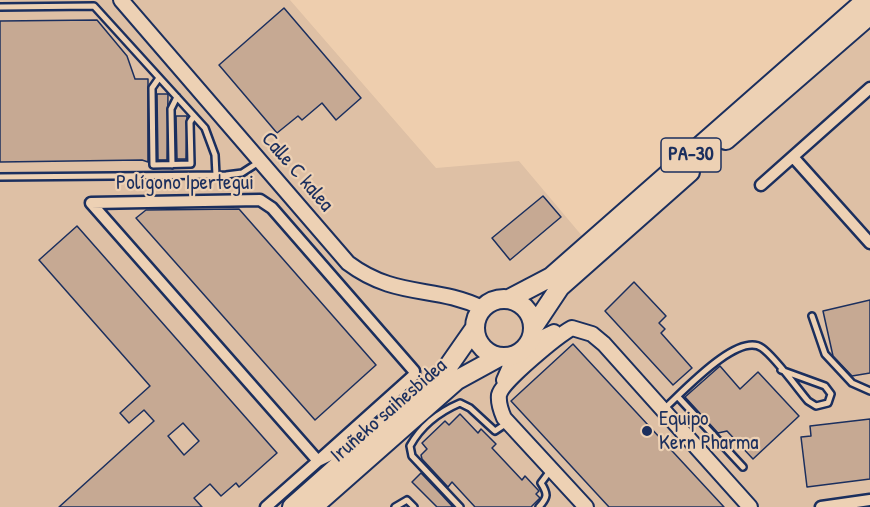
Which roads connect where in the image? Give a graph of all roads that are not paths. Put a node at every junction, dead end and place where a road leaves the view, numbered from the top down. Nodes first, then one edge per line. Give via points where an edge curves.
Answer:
1 (88, 0) edge
2 (121, 0) edge
3 (866, 0) edge
4 (94, 6) junction
5 (0, 7) edge
6 (870, 15) edge
7 (159, 78) junction
8 (870, 88) edge
9 (177, 97) junction
10 (195, 116) junction
11 (793, 157) junction
12 (260, 161) junction
13 (172, 165) junction
14 (216, 175) junction
15 (0, 177) edge
16 (761, 185) dead end
17 (869, 240) edge
18 (508, 299) junction
19 (482, 308) junction
20 (812, 316) dead end
21 (475, 328) junction
22 (573, 328) junction
23 (519, 346) junction
24 (781, 370) junction
25 (870, 391) edge
26 (499, 393) junction
27 (678, 397) junction
28 (403, 409) junction
29 (663, 410) junction
30 (508, 422) junction
31 (318, 461) junction
32 (743, 466) dead end
33 (552, 470) junction
34 (870, 500) edge
35 (579, 505) edge
36 (266, 507) edge
37 (292, 507) edge
38 (313, 507) edge
39 (395, 507) edge
40 (414, 507) edge
41 (460, 507) edge
42 (539, 507) edge
43 (750, 507) edge
44 (821, 507) edge

1 - 4 lane
2 - 12 street, Calle C kalea
3 - 18 highway, PA-30 via 551,277
4 - 5 lane
4 - 7 lane
6 - 23 highway, Iruñeko saihesbidea / PA-30 via 560,287
7 - 9 lane
7 - 13 lane via 152,88 153,165
8 - 11 street
9 - 10 lane
9 - 13 lane via 171,109
10 - 13 lane via 190,122 191,164
10 - 14 lane via 211,140
11 - 16 street
11 - 17 street
12 - 14 lane via 242,173
12 - 19 street, Calle C kalea via 334,248 362,274 400,289 455,298
14 - 15 lane
18 - 19 highway, PA-30
18 - 23 highway via 526,308
19 - 21 highway
20 - 25 lane via 825,354 852,383
21 - 23 highway via 481,347
21 - 28 highway, Iruñeko saihesbidea via 445,371
22 - 23 street
22 - 26 street via 554,340
22 - 29 street via 592,334
23 - 26 street
23 - 38 highway, Iruñeko saihesbidea / PA-30 via 457,380
24 - 24 lane via 808,401 816,406 828,403 831,394 825,386
24 - 27 lane via 762,347 748,345 718,360
26 - 30 street
27 - 29 lane
27 - 32 lane
28 - 31 street, Iruñeko saihesbidea via 372,427 348,448
28 - 37 highway, Iruñeko saihesbidea
29 - 43 street
30 - 33 street
30 - 41 lane via 495,431 460,403 442,411 416,434 410,446 412,456
31 - 31 street, Polígono Ipertegui via 185,310 91,203 260,200 272,208 414,370 414,375
31 - 36 street, Iruñeko saihesbidea
33 - 35 street
33 - 42 lane via 541,483 548,493
34 - 44 street
39 - 40 lane via 407,500

